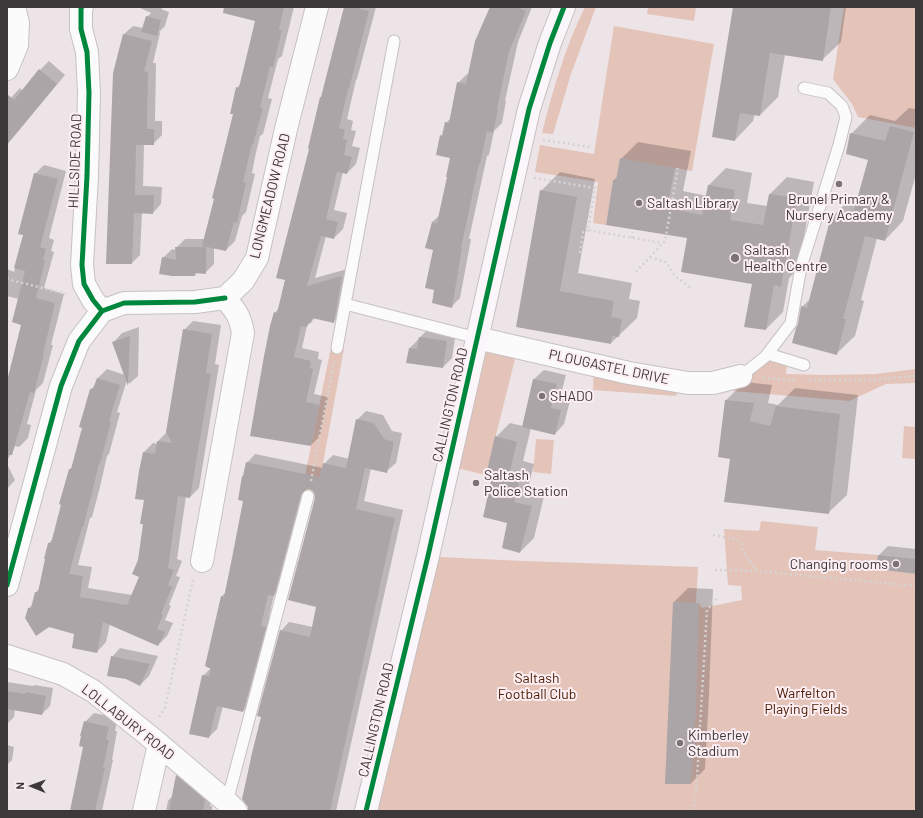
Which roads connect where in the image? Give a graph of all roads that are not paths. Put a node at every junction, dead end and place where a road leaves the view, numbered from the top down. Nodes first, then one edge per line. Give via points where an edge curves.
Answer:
1 (14, 7) edge
2 (81, 7) edge
3 (318, 7) edge
4 (564, 7) edge
5 (394, 41) dead end
6 (7, 68) edge
7 (804, 88) dead end
8 (225, 298) junction
9 (346, 304) junction
10 (102, 311) junction
11 (477, 338) junction
12 (337, 348) road end
13 (768, 354) junction
14 (804, 365) dead end
15 (741, 376) joint
16 (308, 496) road end
17 (13, 538) edge
18 (201, 561) road end
19 (7, 584) edge
20 (7, 656) edge
21 (154, 740) junction
22 (231, 807) edge
23 (144, 811) edge
24 (366, 811) edge

1 - 6 street via 18,23 17,45
2 - 10 street, HILLSIDE ROAD via 81,29 87,52 89,93 82,265 84,284
3 - 8 street, LONGMEADOW ROAD via 286,129 257,258 243,280
4 - 11 street, CALLINGTON ROAD via 529,109
5 - 9 lane
7 - 13 lane via 828,93 842,106 846,117 802,267 791,323
8 - 10 street via 195,302 124,303
8 - 18 street via 241,320 243,333
9 - 11 lane
9 - 12 lane
10 - 17 street via 79,340 61,386
11 - 15 street, PLOUGASTEL DRIVE via 629,373 688,383 713,383
11 - 24 street, CALLINGTON ROAD via 428,556
13 - 14 lane
13 - 15 lane
16 - 22 lane
17 - 19 street
20 - 21 street, LOLLABURY ROAD via 63,674 93,691
21 - 22 street, LOLLABURY ROAD
21 - 23 street

